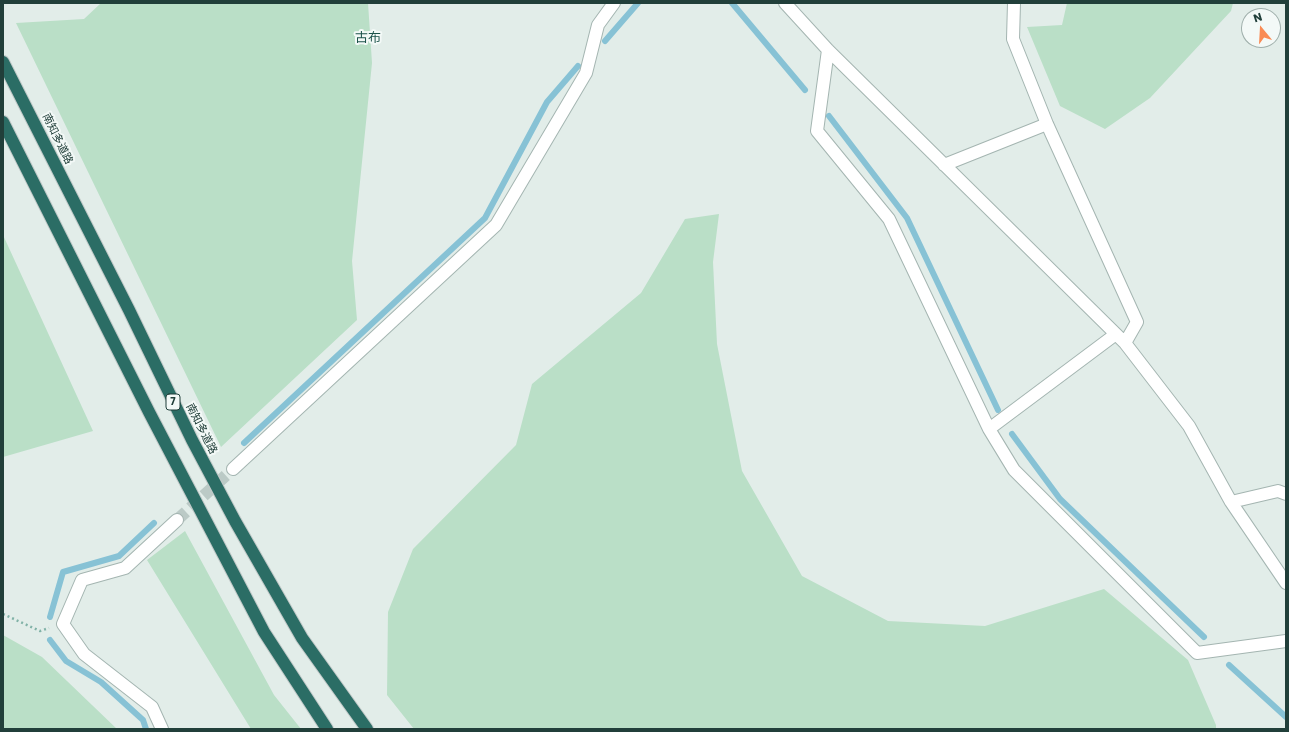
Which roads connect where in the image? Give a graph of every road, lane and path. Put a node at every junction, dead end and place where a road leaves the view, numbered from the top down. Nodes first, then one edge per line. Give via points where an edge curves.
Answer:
1 (614, 3) edge
2 (785, 3) edge
3 (1014, 3) edge
4 (828, 50) junction
5 (3, 62) edge
6 (3, 122) edge
7 (1047, 124) junction
8 (944, 165) junction
9 (1116, 334) junction
10 (1125, 343) junction
11 (989, 429) junction
12 (233, 469) tunnel mouth
13 (1286, 494) edge
14 (1231, 502) junction
15 (177, 520) tunnel mouth
16 (1286, 583) edge
17 (3, 614) edge
18 (63, 624) junction
19 (1286, 640) edge
20 (162, 729) edge
21 (327, 729) edge
22 (367, 729) edge

1 - 12 street via 598,25 586,73 496,225
2 - 4 street
3 - 7 street via 1013,39
4 - 8 street
4 - 11 street via 817,131 889,219
5 - 22 highway, 南知多道路 / 7 via 235,521 302,638
6 - 21 highway, 7 via 152,418 264,632
7 - 8 street
7 - 10 street via 1137,322
8 - 9 street
9 - 10 street
9 - 11 street
10 - 14 street via 1189,426
11 - 19 street via 1014,470 1197,653
13 - 14 street via 1278,491
14 - 16 street
15 - 18 street via 125,568 82,580
17 - 18 path via 40,631
18 - 20 street via 84,654 152,707

